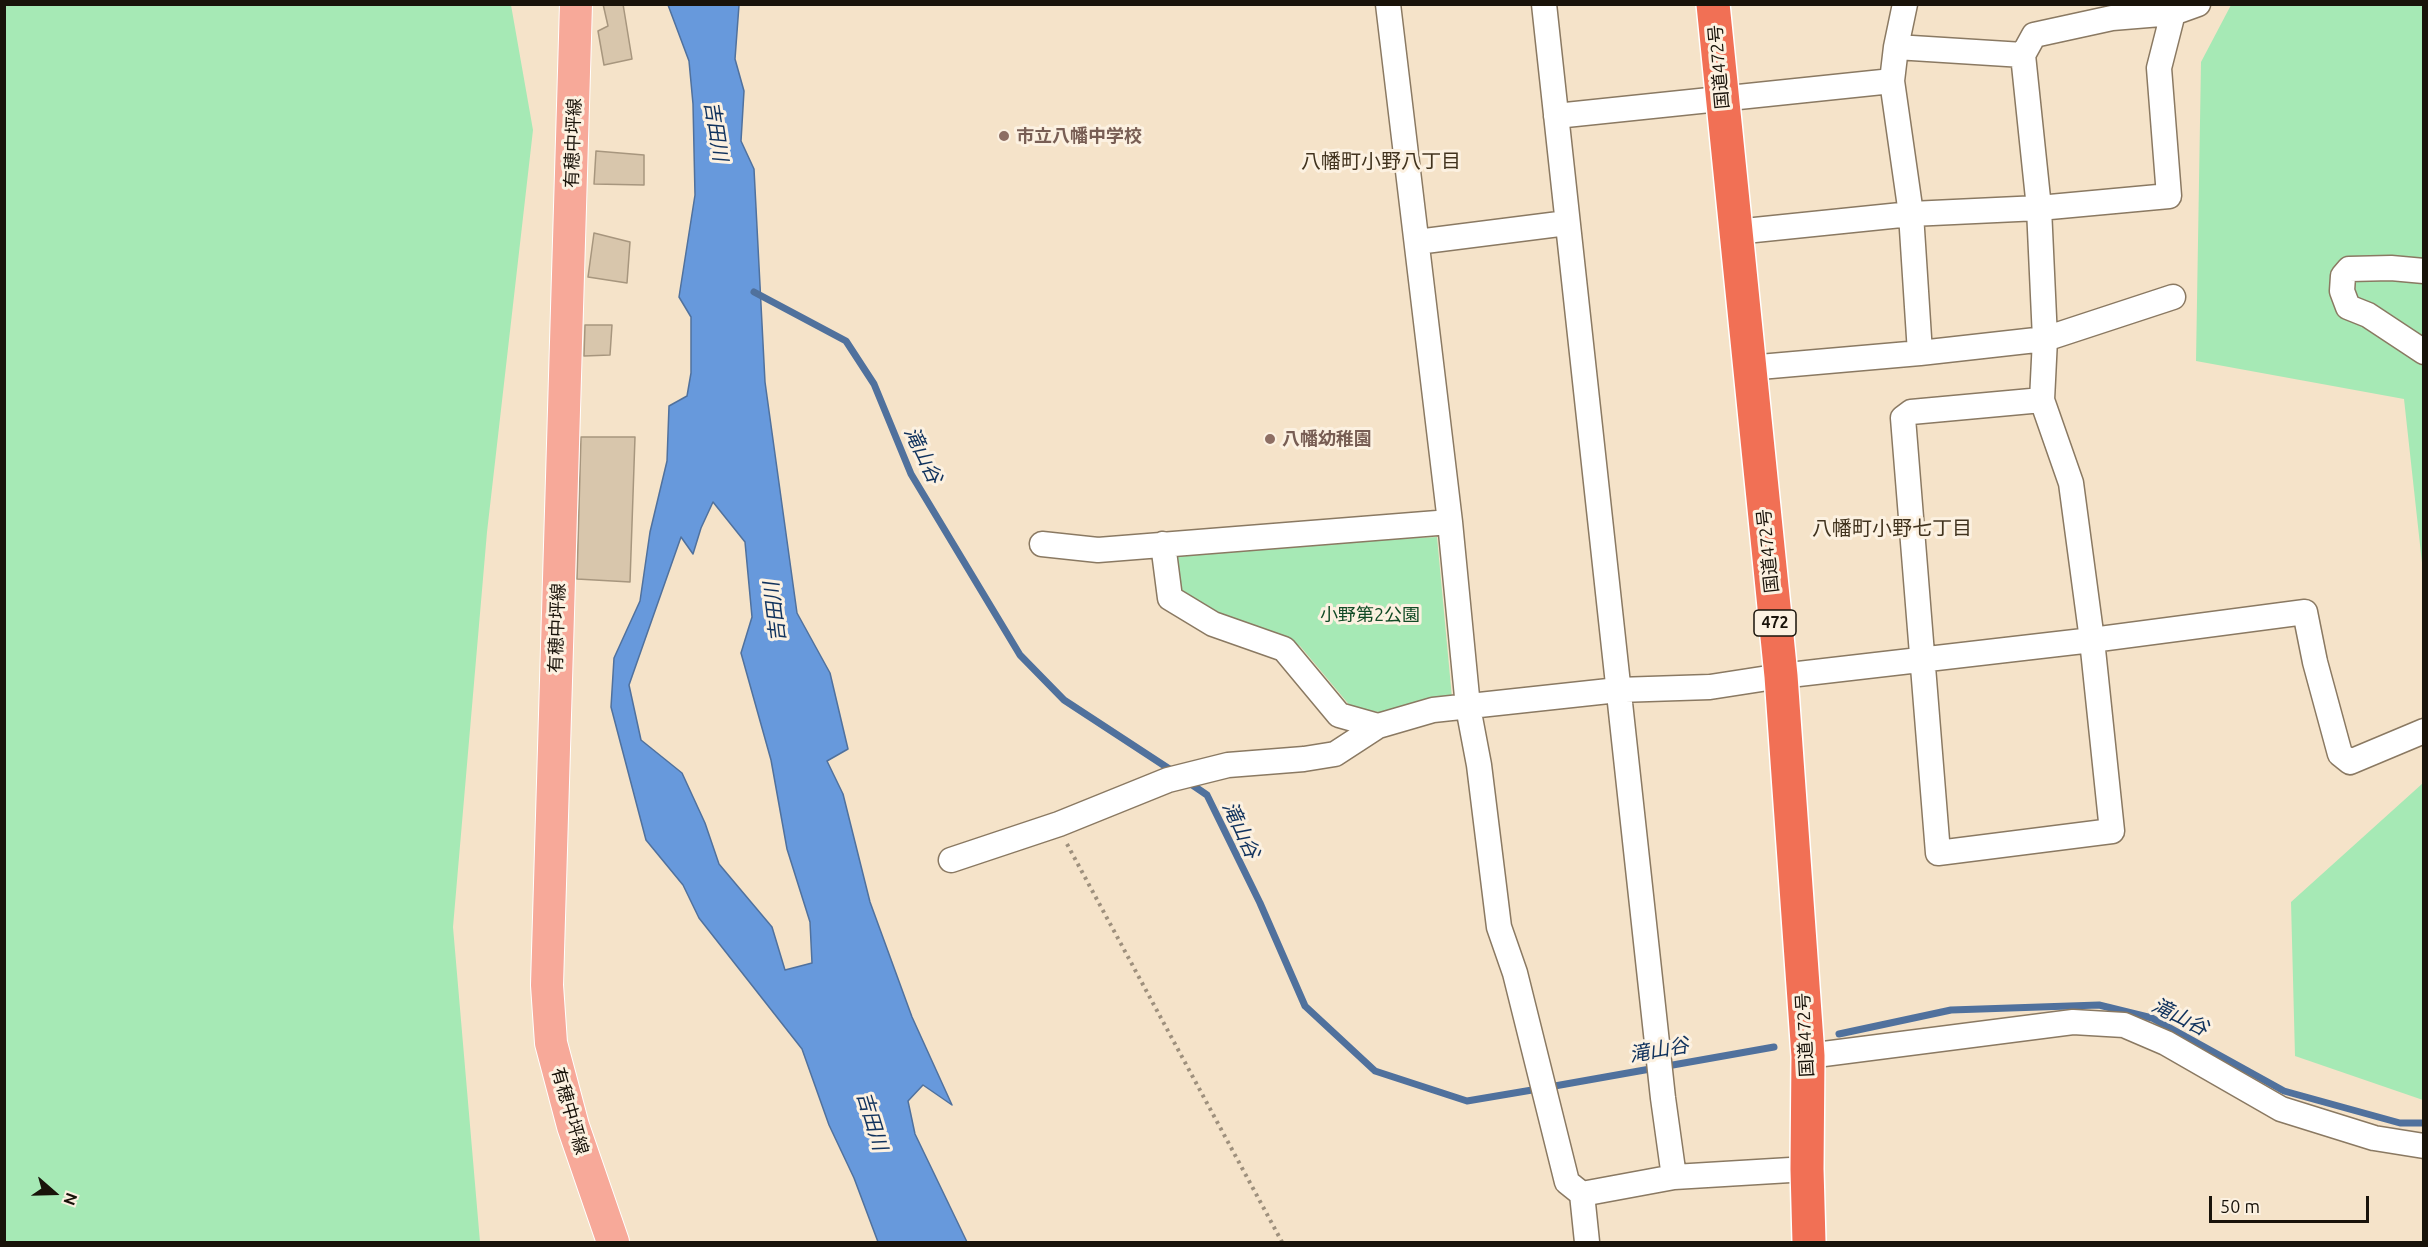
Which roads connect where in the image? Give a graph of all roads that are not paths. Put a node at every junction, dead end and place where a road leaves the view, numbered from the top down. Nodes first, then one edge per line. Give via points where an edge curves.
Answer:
1 (576, 4) edge
2 (1388, 4) edge
3 (1544, 4) edge
4 (1713, 4) edge
5 (1905, 4) edge
6 (2198, 4) edge
7 (2173, 13) junction
8 (1896, 47) junction
9 (2023, 55) junction
10 (1892, 81) junction
11 (1721, 97) junction
12 (1556, 116) junction
13 (2039, 208) junction
14 (1911, 214) junction
15 (1567, 223) junction
16 (1734, 232) junction
17 (1417, 242) junction
18 (2424, 271) edge
19 (2174, 297) dead end
20 (2045, 339) junction
21 (2424, 352) edge
22 (1920, 353) junction
23 (1748, 368) junction
24 (2042, 400) junction
25 (1450, 522) junction
26 (1042, 544) dead end
27 (1163, 544) junction
28 (2092, 640) junction
29 (1921, 660) junction
30 (1781, 676) junction
31 (1618, 690) junction
32 (1468, 707) junction
33 (1378, 726) junction
34 (2424, 731) edge
35 (951, 860) dead end
36 (1808, 1056) junction
37 (2424, 1146) edge
38 (1807, 1169) junction
39 (1674, 1178) junction
40 (1581, 1194) junction
41 (613, 1242) edge
42 (1587, 1242) edge
43 (1809, 1242) edge

1 - 41 main road, 有穂中坪線 via 547,985 551,1043 573,1126
2 - 17 street
3 - 12 street
4 - 11 highway, 国道472号 / 472
5 - 8 street
6 - 7 street
7 - 9 street via 2112,18 2034,35
7 - 13 street via 2159,68 2169,196
8 - 9 street
8 - 10 street
9 - 13 street
10 - 11 street
10 - 14 street
11 - 12 street
11 - 16 highway, 国道472号 / 472
12 - 15 street
13 - 14 street
13 - 20 street
14 - 16 street
14 - 22 street
15 - 17 street
15 - 31 street
16 - 23 highway, 国道472号 / 472
17 - 25 street
18 - 21 street via 2349,270 2343,276 2342,291 2348,307 2368,315
19 - 20 street
20 - 22 street
20 - 24 street
22 - 23 street
23 - 30 highway, 国道472号 / 472
24 - 28 street via 2071,483
24 - 29 street via 1911,412 1903,418
25 - 27 street
25 - 32 street
26 - 27 street via 1098,550
27 - 33 street via 1170,598 1212,624 1284,649 1339,715
28 - 29 street
28 - 29 street via 2112,831 1959,851 1938,853
28 - 34 street via 2305,612 2340,754 2350,762
29 - 30 street
30 - 31 street via 1710,687
30 - 36 highway, 国道472号 / 472
31 - 32 street
31 - 39 street
32 - 33 street via 1432,710
32 - 40 street via 1499,927 1515,973 1567,1182
33 - 35 street via 1335,754 1228,765 1168,780 1059,824
36 - 37 street via 2073,1022 2124,1025 2166,1043 2281,1109 2374,1138
36 - 38 highway, 国道472号 / 472
38 - 39 street
38 - 43 highway, 国道472号 / 472
39 - 40 street
40 - 42 street

